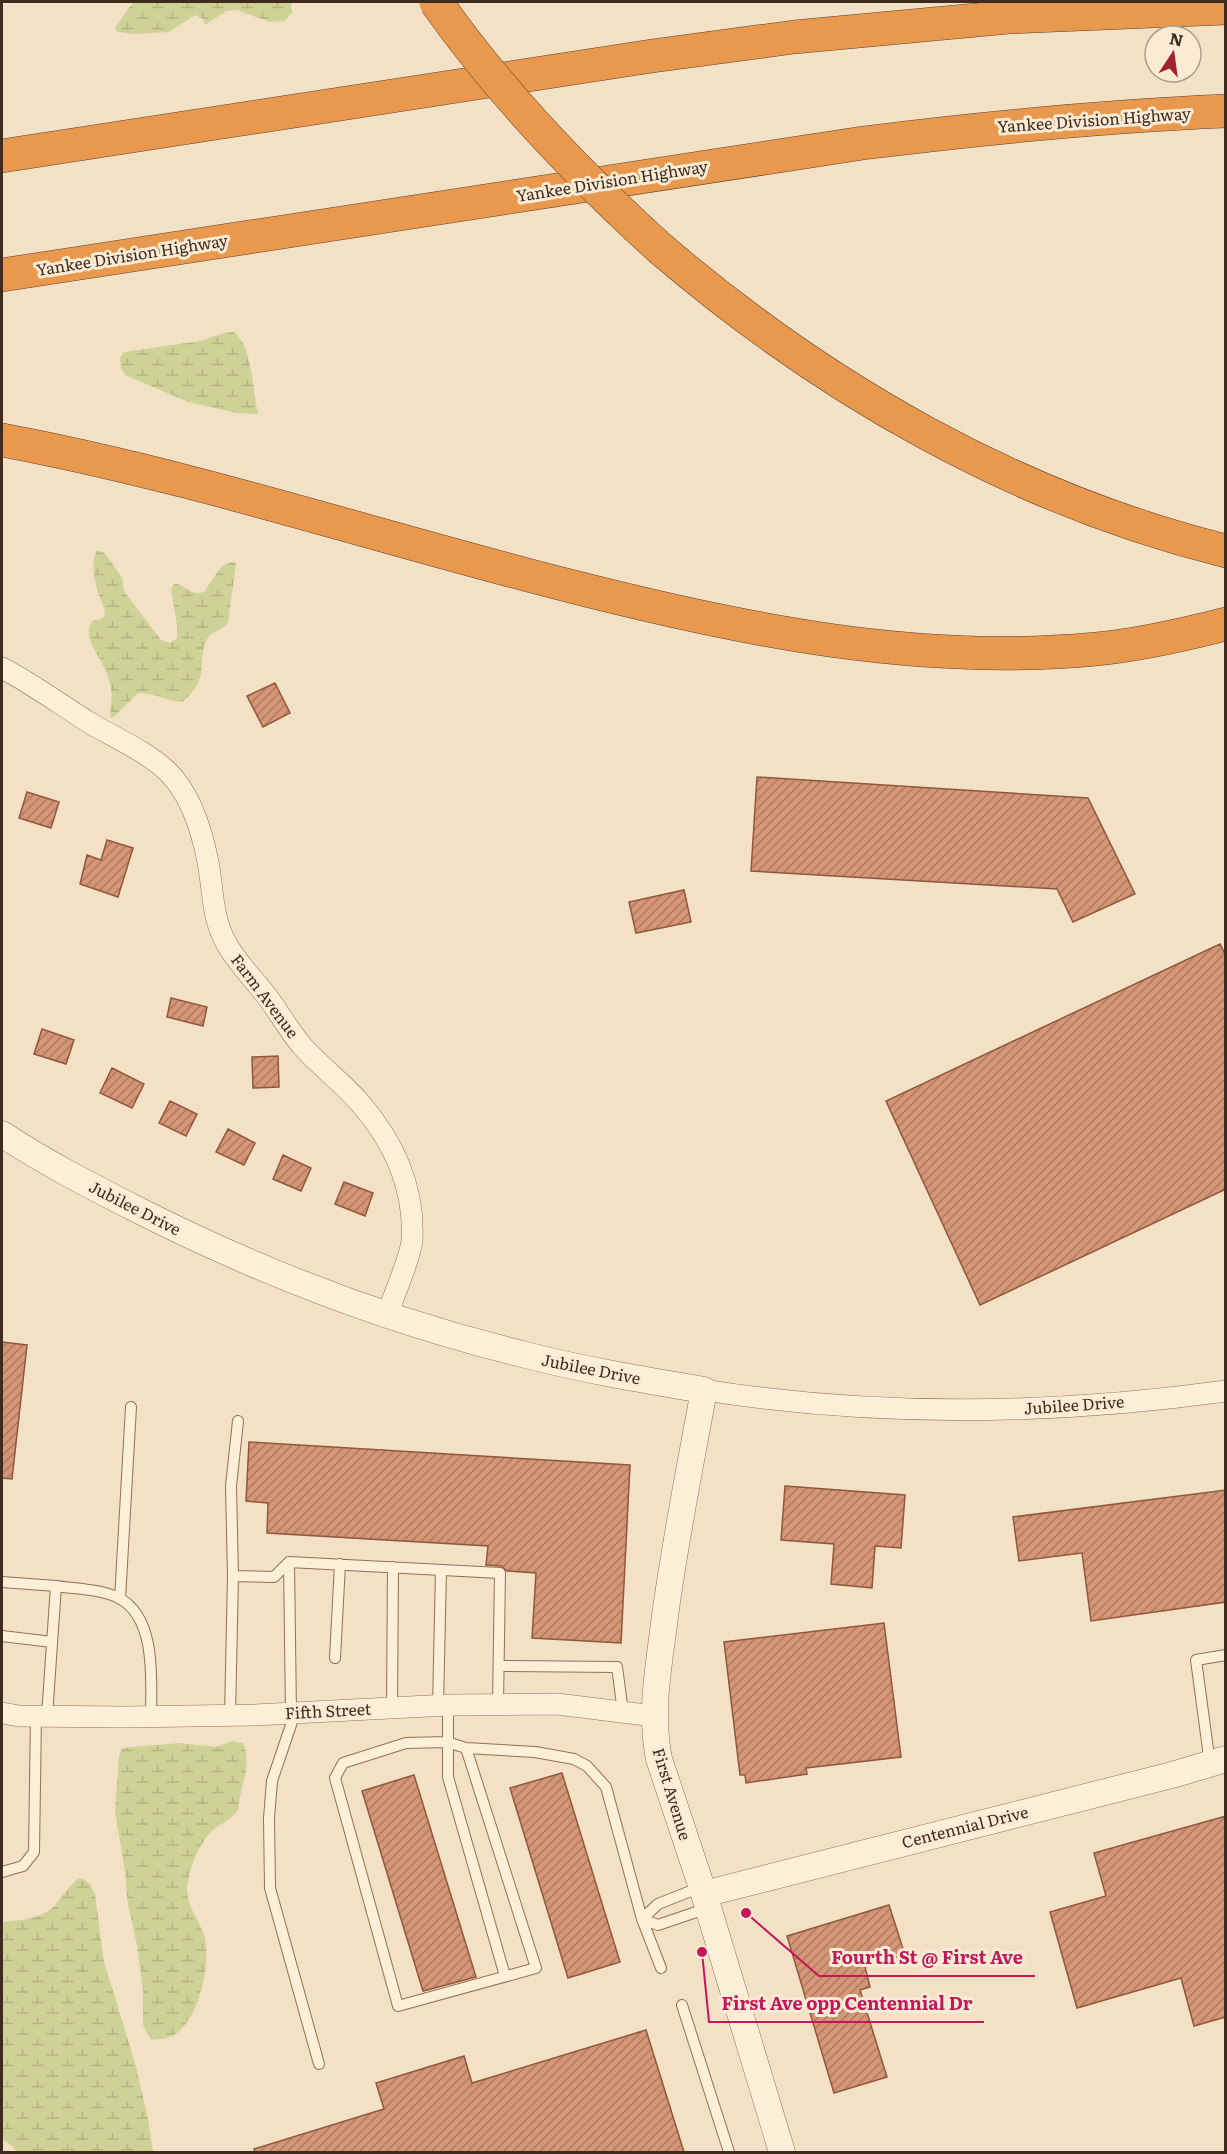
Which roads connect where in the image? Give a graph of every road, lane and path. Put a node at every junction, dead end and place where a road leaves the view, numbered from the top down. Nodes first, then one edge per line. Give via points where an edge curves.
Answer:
1 (436, 2) edge
2 (1226, 8) edge
3 (1226, 111) edge
4 (2, 156) edge
5 (2, 275) edge
6 (2, 440) edge
7 (1226, 551) edge
8 (1226, 624) edge
9 (2, 668) edge
10 (2, 1134) edge
11 (387, 1314) junction
12 (704, 1390) junction
13 (1226, 1391) edge
14 (131, 1407) dead end
15 (238, 1421) dead end
16 (289, 1562) junction
17 (340, 1564) junction
18 (393, 1567) junction
19 (441, 1570) junction
20 (233, 1576) junction
21 (2, 1582) edge
22 (56, 1586) junction
23 (120, 1599) junction
24 (2, 1636) edge
25 (52, 1642) junction
26 (1226, 1655) edge
27 (335, 1658) dead end
28 (499, 1666) junction
29 (498, 1704) junction
30 (443, 1705) junction
31 (392, 1708) junction
32 (623, 1712) junction
33 (2, 1713) edge
34 (293, 1714) junction
35 (42, 1716) junction
36 (230, 1716) junction
37 (654, 1716) junction
38 (151, 1717) junction
39 (447, 1742) junction
40 (466, 1748) junction
41 (1218, 1762) edge
42 (2, 1872) edge
43 (704, 1896) junction
44 (642, 1919) junction
45 (661, 1968) dead end
46 (506, 1976) junction
47 (682, 2005) dead end
48 (319, 2064) dead end
49 (729, 2152) edge
50 (782, 2152) edge

1 - 7 highway, bridge via 458,34 540,130 618,211 703,285 789,350 884,410 1040,488 1149,530
2 - 4 highway via 1009,17 794,37
3 - 5 highway, Yankee Division Highway via 1007,126 863,143
6 - 8 highway via 155,472 643,605 852,643 944,651 1096,650
9 - 11 street, Farm Avenue via 143,754 167,771 182,789 200,831 208,861 213,910 224,940 301,1045 361,1104 385,1137 406,1179 412,1203 411,1244
10 - 11 street, Jubilee Drive via 98,1190 256,1267
11 - 12 street, Jubilee Drive via 526,1356
12 - 13 street, Jubilee Drive via 942,1410 1066,1406
12 - 37 street, First Avenue via 669,1586
14 - 23 lane
15 - 20 lane via 231,1486
16 - 17 lane
16 - 20 lane via 274,1577
16 - 34 lane
17 - 18 lane
17 - 27 lane
18 - 19 lane
18 - 31 lane
19 - 28 lane via 500,1573
19 - 30 lane
20 - 36 lane
21 - 22 lane
22 - 23 lane via 101,1592
22 - 25 lane
23 - 38 lane via 133,1609 146,1630
24 - 25 lane
25 - 35 lane
26 - 41 lane via 1196,1660
28 - 29 lane
28 - 32 lane via 617,1667
29 - 30 street, Fifth Street
29 - 32 street, Fifth Street via 557,1704
30 - 31 street, Fifth Street
30 - 39 lane
31 - 34 street, Fifth Street
32 - 37 street, Fifth Street
33 - 35 street, Fifth Street
34 - 36 street, Fifth Street
34 - 48 lane via 272,1781 270,1888
35 - 38 street, Fifth Street
35 - 42 lane via 34,1852 23,1866
36 - 38 street, Fifth Street
37 - 43 street, First Avenue via 659,1759
39 - 40 lane
39 - 46 lane via 448,1778
39 - 46 lane via 406,1743 343,1763 335,1778 398,2006
40 - 44 lane via 535,1752 574,1759 587,1766 606,1787
40 - 46 lane via 536,1968
41 - 43 street, Centennial Drive
43 - 44 lane via 658,1904
43 - 44 lane via 658,1925
43 - 50 street, First Avenue
44 - 45 lane
47 - 49 lane

